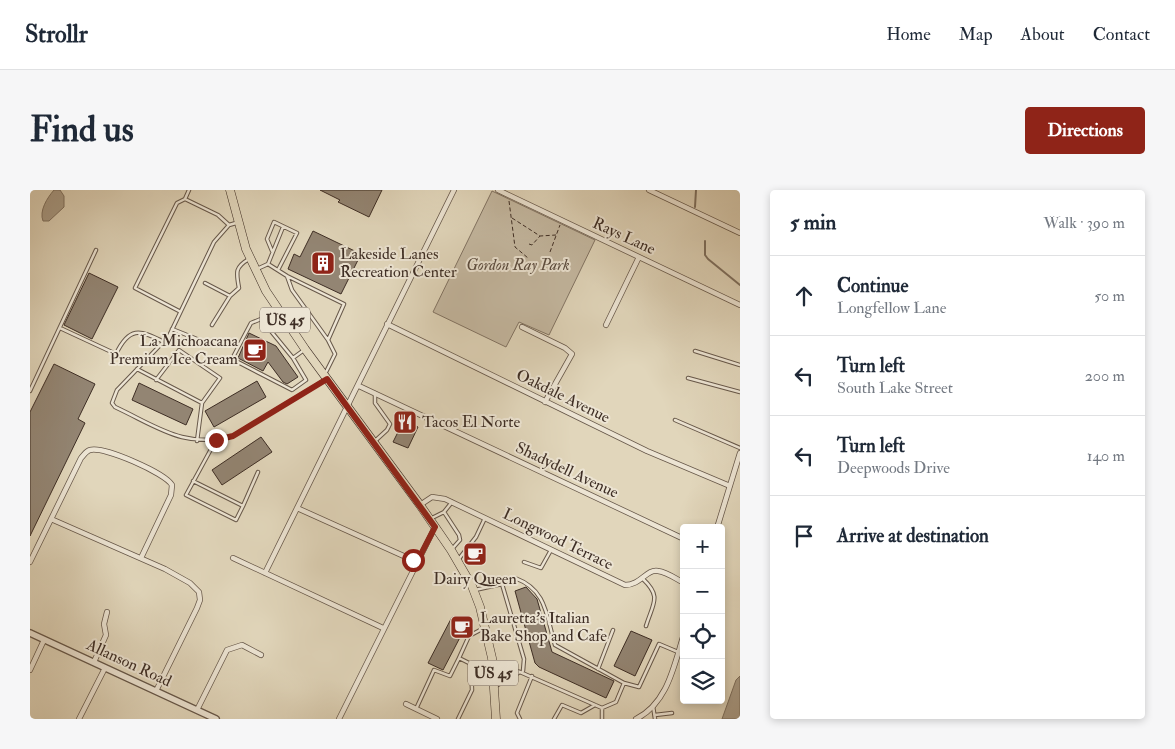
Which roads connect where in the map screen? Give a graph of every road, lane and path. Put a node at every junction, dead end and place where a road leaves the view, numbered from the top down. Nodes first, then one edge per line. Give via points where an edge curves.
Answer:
1 (189, 190) edge
2 (230, 190) edge
3 (454, 190) edge
4 (498, 190) edge
5 (649, 190) edge
6 (511, 196) junction
7 (185, 199) junction
8 (512, 218) junction
9 (562, 220) junction
10 (238, 223) junction
11 (229, 225) junction
12 (283, 226) junction
13 (740, 233) edge
14 (556, 235) junction
15 (540, 236) junction
16 (529, 244) dead end
17 (96, 250) dead end
18 (272, 251) junction
19 (550, 252) dead end
20 (639, 257) junction
21 (251, 258) junction
22 (528, 258) dead end
23 (268, 264) junction
24 (256, 270) junction
25 (278, 270) junction
26 (286, 276) junction
27 (205, 283) dead end
28 (230, 296) junction
29 (740, 305) edge
30 (277, 307) junction
31 (179, 312) junction
32 (261, 319) junction
33 (387, 324) junction
34 (212, 325) dead end
35 (606, 325) dead end
36 (522, 326) dead end
37 (60, 328) junction
38 (172, 329) junction
39 (328, 340) junction
40 (202, 341) dead end
41 (164, 342) junction
42 (305, 349) junction
43 (695, 351) dead end
44 (293, 358) junction
45 (740, 365) edge
46 (137, 369) junction
47 (326, 377) junction
48 (688, 378) dead end
49 (156, 380) junction
50 (298, 385) junction
51 (359, 386) junction
52 (30, 391) edge
53 (740, 392) edge
54 (304, 393) junction
55 (375, 393) junction
56 (545, 402) junction
57 (202, 403) junction
58 (348, 408) junction
59 (675, 420) dead end
60 (216, 440) junction
61 (197, 441) junction
62 (374, 442) junction
63 (740, 448) edge
64 (740, 453) edge
65 (258, 472) dead end
66 (193, 481) junction
67 (730, 486) junction
68 (452, 502) junction
69 (420, 505) junction
70 (243, 506) junction
71 (297, 508) junction
72 (444, 512) junction
73 (485, 518) junction
74 (51, 519) junction
75 (433, 523) junction
76 (718, 524) edge
77 (680, 537) edge
78 (551, 549) junction
79 (451, 550) junction
80 (141, 558) junction
81 (233, 558) dead end
82 (457, 561) junction
83 (30, 562) edge
84 (417, 562) junction
85 (524, 562) dead end
86 (265, 573) junction
87 (643, 579) junction
88 (680, 581) edge
89 (502, 584) junction
90 (474, 590) junction
91 (107, 612) dead end
92 (646, 626) dead end
93 (485, 627) junction
94 (384, 628) junction
95 (613, 630) dead end
96 (30, 633) edge
97 (44, 640) junction
98 (680, 646) edge
99 (678, 652) junction
100 (261, 655) dead end
101 (459, 658) junction
102 (94, 662) junction
103 (493, 664) junction
104 (105, 668) junction
105 (598, 669) junction
106 (30, 670) edge
107 (522, 672) junction
108 (532, 676) junction
109 (624, 683) junction
110 (495, 687) junction
111 (156, 691) junction
112 (406, 704) dead end
113 (595, 705) junction
114 (653, 706) junction
115 (602, 708) junction
116 (416, 709) junction
117 (197, 710) junction
118 (672, 713) dead end
119 (655, 717) edge
120 (79, 719) edge
121 (216, 719) edge
122 (339, 719) edge
123 (437, 719) edge
124 (458, 719) edge
125 (496, 719) edge
126 (520, 719) edge
127 (554, 719) edge
128 (602, 719) edge
129 (636, 719) edge

1 - 7 lane
2 - 10 main road, US 45
3 - 33 street
4 - 6 street, Rays Lane
5 - 13 street
6 - 8 path via 509,211
6 - 9 street, Rays Lane
7 - 11 lane via 218,215
7 - 31 lane via 177,202 135,288
8 - 15 path
8 - 22 path via 515,246
9 - 14 path
9 - 20 street, Rays Lane
10 - 11 lane
10 - 21 main road, US 45
11 - 31 lane via 214,242
12 - 18 lane
12 - 18 lane via 274,222 266,239
12 - 25 lane via 297,233
14 - 15 path
14 - 19 path
15 - 16 path via 532,246
17 - 37 lane
18 - 23 lane
20 - 29 street, Rays Lane
20 - 35 street
21 - 24 main road, US 45
21 - 28 lane via 238,265 238,288
23 - 24 lane
23 - 25 lane
24 - 30 main road, US 45
25 - 26 lane
26 - 39 lane via 292,290
26 - 39 lane via 344,304
27 - 28 lane
28 - 34 lane
30 - 32 lane
30 - 42 main road, US 45
31 - 38 lane
32 - 44 lane
32 - 50 lane via 251,323 232,359 292,390
33 - 51 street
33 - 56 street, Oakdale Avenue
36 - 56 street via 572,354
37 - 41 lane via 116,354 129,334 140,332
37 - 52 lane
38 - 40 lane
38 - 41 lane
39 - 47 lane via 335,354
41 - 46 lane
42 - 44 lane
42 - 47 main road, US 45
43 - 45 lane
44 - 50 lane via 306,380
46 - 49 lane
46 - 61 lane via 113,396 112,403 180,437
47 - 54 lane
47 - 58 main road, US 45
48 - 53 lane
49 - 57 lane
49 - 57 lane via 179,350 220,378
50 - 54 lane
51 - 55 street, Shadydell Avenue
51 - 58 street
54 - 60 lane via 233,436
55 - 62 lane via 374,403 390,424
55 - 77 street, Shadydell Avenue
56 - 67 street, Oakdale Avenue
57 - 61 lane
58 - 62 main road, US 45
58 - 71 street
59 - 63 lane
60 - 61 lane
60 - 66 lane
62 - 69 main road, US 45
64 - 67 street
65 - 70 lane
66 - 70 lane
66 - 70 lane via 186,495 236,520
67 - 76 street
68 - 69 street, Longwood Terrace via 432,497
68 - 72 lane
68 - 73 street, Longwood Terrace
69 - 75 main road, US 45
71 - 84 street
71 - 86 street
72 - 75 lane
72 - 79 lane via 460,540
73 - 78 street, Longwood Terrace
73 - 82 lane via 476,537
74 - 80 street
74 - 80 street via 89,450 111,453 148,469 170,481 171,495
74 - 83 street
75 - 79 main road, US 45
75 - 84 street
78 - 85 lane via 542,568
78 - 87 street, Longwood Terrace via 625,585
79 - 82 main road, US 45
80 - 111 street via 190,583 200,596
81 - 86 street
82 - 90 main road, US 45
84 - 94 street
86 - 94 street
87 - 88 street, Longwood Terrace via 650,572 657,571
87 - 92 lane via 654,589 656,596
89 - 90 lane
89 - 105 lane via 515,578 529,583 540,594 555,646
89 - 107 lane via 524,659
90 - 93 main road, US 45
91 - 102 street via 106,635
93 - 101 lane via 469,636
93 - 103 main road, US 45
94 - 122 street
95 - 105 lane
96 - 97 street, Allanson Road
97 - 102 street, Allanson Road
97 - 106 street
98 - 99 street
99 - 109 lane via 659,644 638,687
99 - 114 street via 665,691
100 - 117 street via 242,645 227,650
101 - 116 lane via 450,676 434,670
101 - 124 lane via 471,664 472,690
102 - 104 street, Allanson Road
103 - 107 lane
103 - 110 main road, US 45
104 - 111 street, Allanson Road
104 - 120 street
105 - 109 lane
107 - 108 lane
107 - 110 lane via 508,676
108 - 113 lane
108 - 126 lane via 517,713
109 - 115 lane via 616,702
110 - 125 main road, US 45
111 - 117 street, Allanson Road
112 - 116 street
113 - 115 lane
113 - 127 lane via 581,713 562,705
114 - 119 lane
114 - 129 street
115 - 128 lane
116 - 123 street
117 - 121 street, Allanson Road
118 - 119 lane

